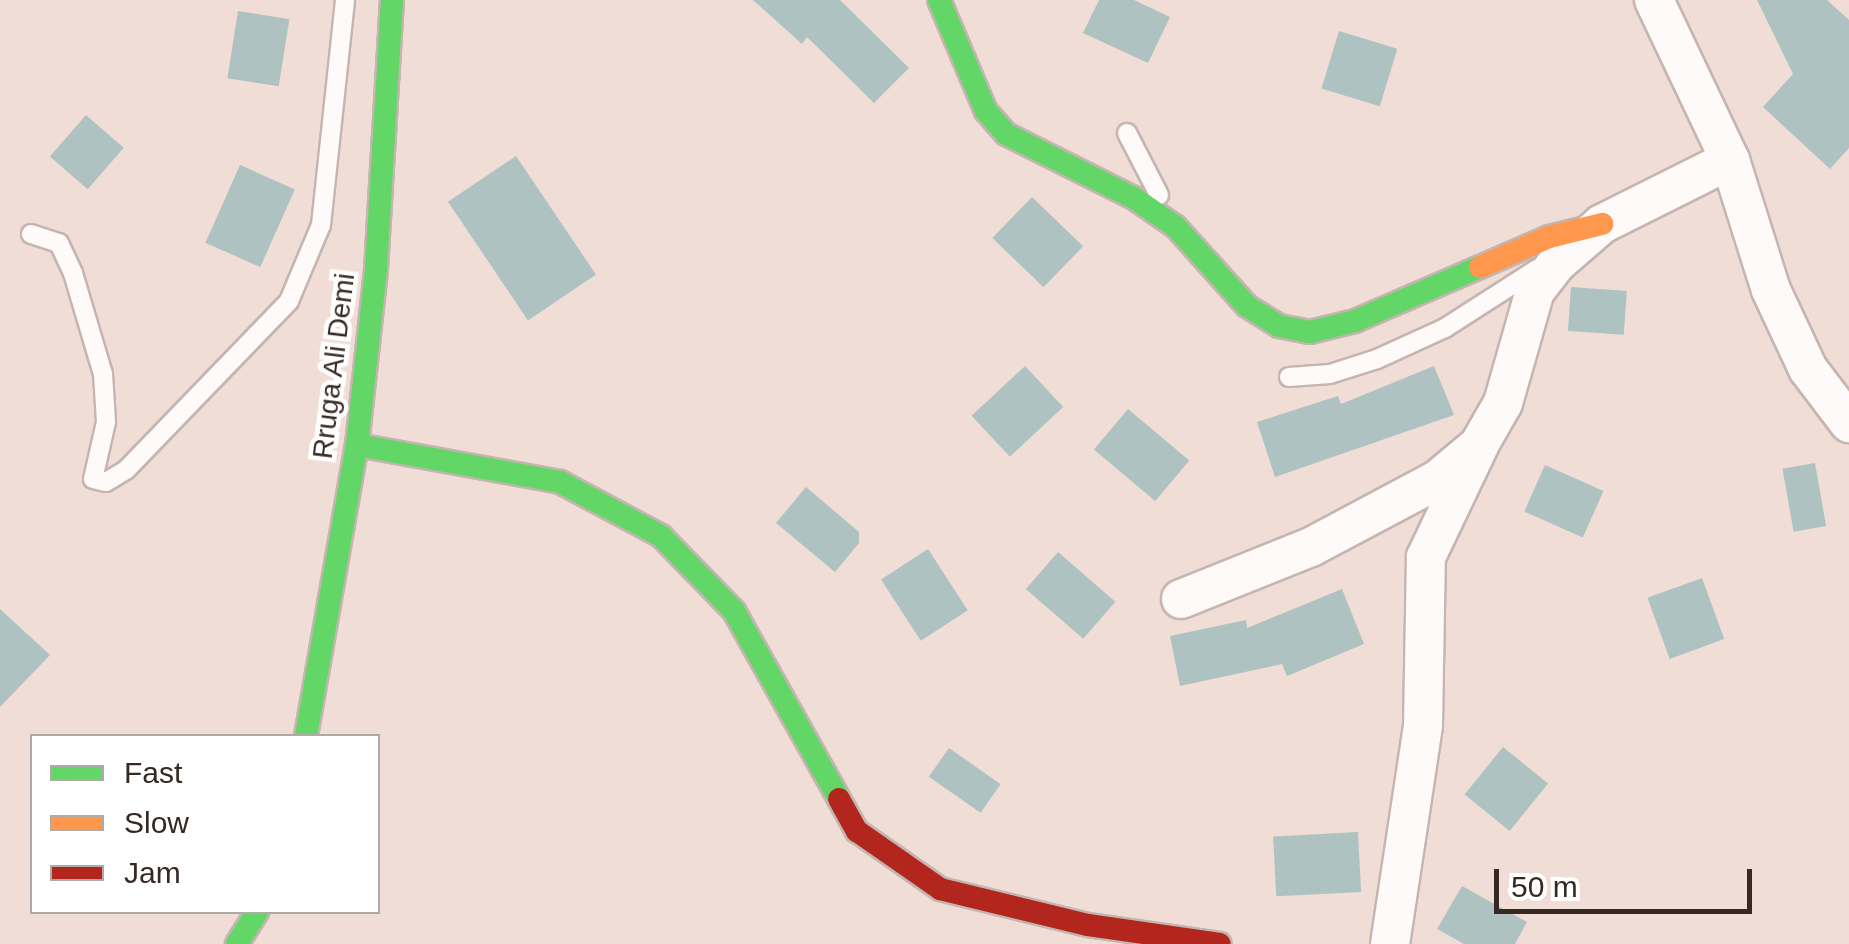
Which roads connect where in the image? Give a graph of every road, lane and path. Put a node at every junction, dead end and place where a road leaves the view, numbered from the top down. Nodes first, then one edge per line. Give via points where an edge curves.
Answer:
1 (345, 0) edge
2 (392, 0) edge
3 (938, 0) edge
4 (1654, 0) edge
5 (1127, 133) dead end
6 (1730, 160) junction
7 (1602, 224) junction
8 (1176, 227) junction
9 (30, 234) dead end
10 (1289, 377) dead end
11 (1849, 423) edge
12 (357, 445) junction
13 (1478, 445) junction
14 (1181, 599) dead end
15 (306, 734) edge
16 (256, 914) edge
17 (237, 944) edge
18 (1220, 944) edge
19 (1390, 944) edge

1 - 9 lane via 320,225 289,300 126,470 106,482 93,479 106,422 103,374 73,273 59,243
2 - 12 street, Rruga Ali Demi via 376,269
3 - 8 street via 986,111 1006,134 1134,198
4 - 6 street
5 - 8 lane
6 - 7 street
6 - 11 street via 1771,290 1808,369
7 - 8 street via 1549,237 1420,298 1310,332 1279,326 1247,306
7 - 10 lane via 1445,328 1330,374
7 - 13 street via 1536,291 1515,372
12 - 15 street, Rruga Ali Demi
12 - 18 street via 560,482 662,536 734,611 857,831 940,889 1088,925
13 - 14 street via 1392,508
13 - 19 street via 1426,557 1423,725
16 - 17 street

